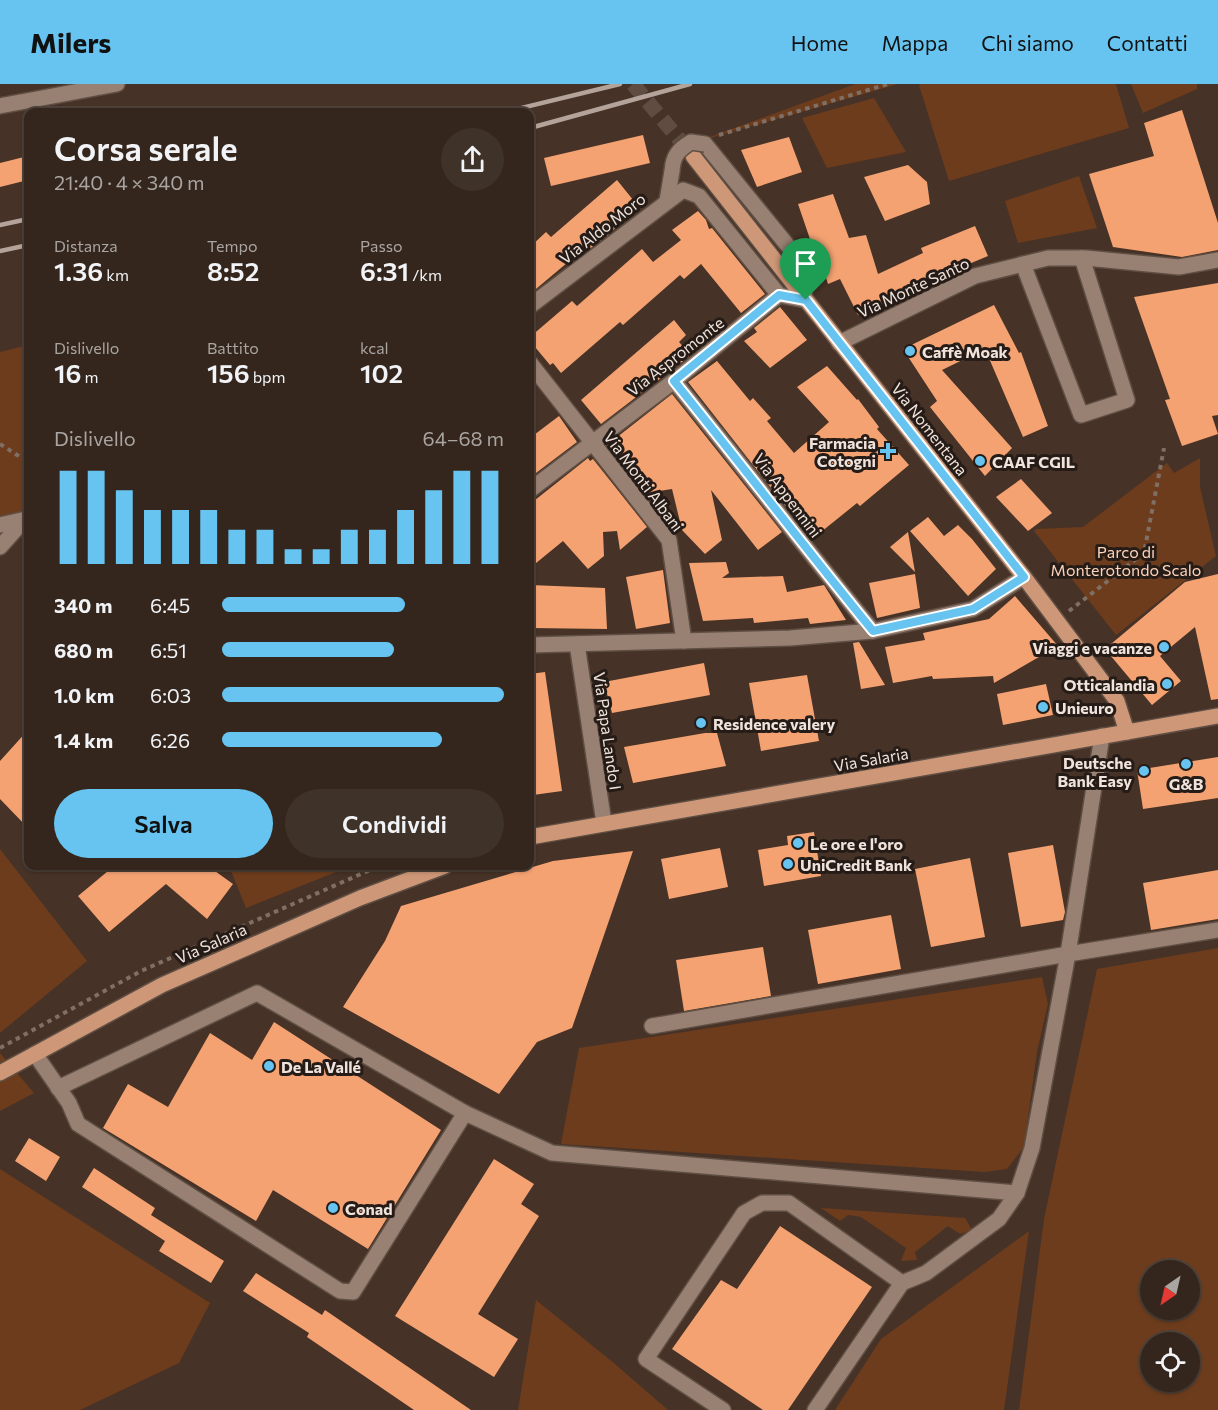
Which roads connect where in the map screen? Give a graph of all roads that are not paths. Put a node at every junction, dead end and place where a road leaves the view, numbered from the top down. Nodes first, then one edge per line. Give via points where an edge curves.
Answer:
1 (117, 84) edge
2 (0, 106) edge
3 (667, 201) junction
4 (1082, 258) junction
5 (1218, 260) edge
6 (1023, 264) junction
7 (779, 295) junction
8 (806, 300) junction
9 (534, 303) edge
10 (839, 343) junction
11 (534, 368) edge
12 (674, 381) junction
13 (593, 443) junction
14 (534, 487) edge
15 (24, 520) edge
16 (24, 522) edge
17 (0, 525) edge
18 (0, 547) edge
19 (1024, 577) junction
20 (873, 631) junction
21 (684, 641) junction
22 (577, 644) junction
23 (534, 645) edge
24 (1218, 716) edge
25 (1127, 732) junction
26 (1102, 736) junction
27 (604, 823) junction
28 (534, 836) edge
29 (434, 870) edge
30 (1218, 930) edge
31 (1068, 954) junction
32 (652, 1026) dead end
33 (34, 1054) junction
34 (0, 1073) edge
35 (58, 1088) junction
36 (465, 1113) junction
37 (1017, 1193) junction
38 (902, 1284) junction
39 (723, 1410) edge
40 (815, 1410) edge

1 - 2 street
3 - 7 street via 683,190 699,196
3 - 8 street, bridge via 673,160 691,142 801,262
3 - 9 street, Via Aldo Moro
4 - 5 street, Via Monte Santo via 1179,267
4 - 6 street, Via Monte Santo via 1048,258
4 - 6 street via 1126,400 1081,415
6 - 10 street, Via Monte Santo via 975,276
7 - 8 street
7 - 12 street, Via Aspromonte
8 - 10 main road, Via Nomentana
10 - 19 main road, Via Nomentana
11 - 13 street, Via Monti Albani
12 - 13 street, Via Aspromonte
12 - 20 street, Via Appennini
13 - 14 street, Via Aspromonte
13 - 21 street, Via Monti Albani via 669,540
15 - 17 street
16 - 18 street
19 - 20 street via 973,609
19 - 25 main road, Via Nomentana via 1117,701
20 - 21 street
21 - 22 street
22 - 23 street
22 - 27 street, Via Papa Lando I
24 - 25 main road, Via Salaria
25 - 26 main road, Via Salaria
26 - 27 main road, Via Salaria
26 - 31 street
27 - 28 main road, Via Salaria
29 - 33 main road, Via Salaria via 360,898 162,985
30 - 31 street
31 - 32 street
31 - 37 street via 1032,1148
33 - 34 main road, Via Salaria
33 - 35 street
35 - 36 street via 257,993
35 - 36 street via 78,1124 346,1292 353,1292
36 - 37 street via 552,1153
37 - 38 street via 999,1219 926,1273
38 - 39 street via 789,1203 762,1203 744,1214 646,1359
38 - 40 street

